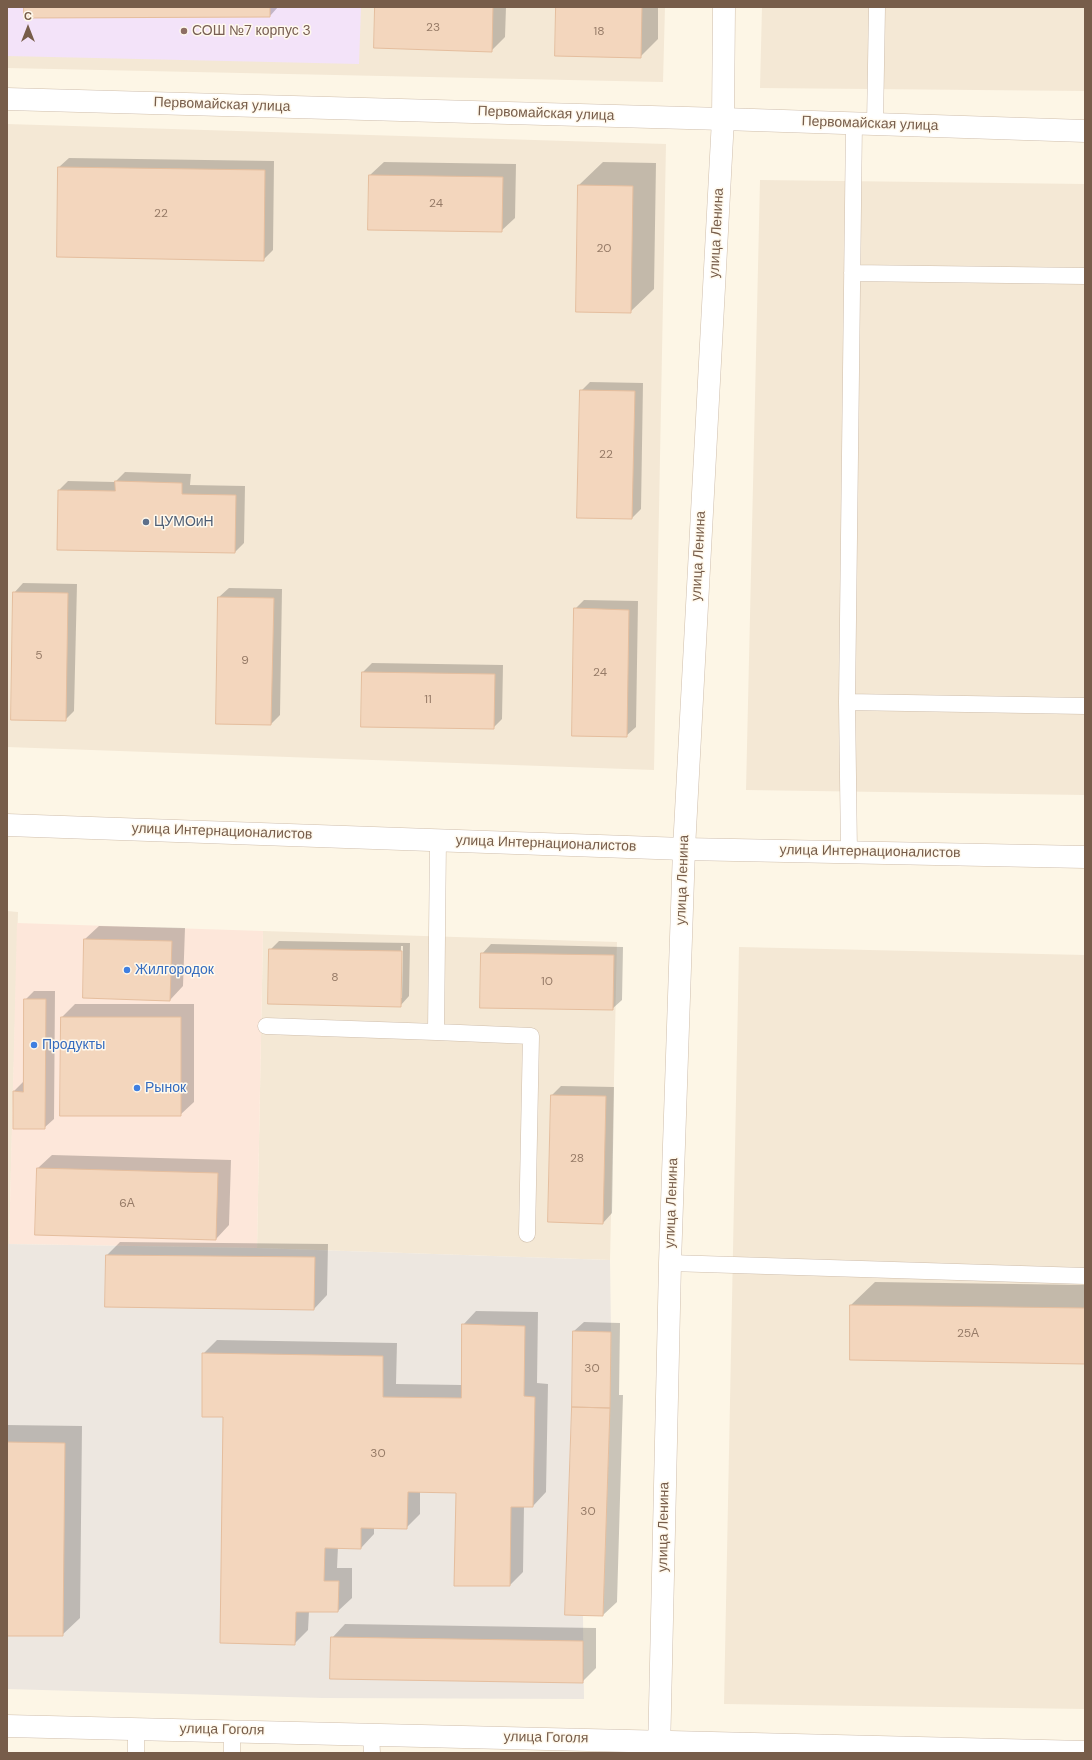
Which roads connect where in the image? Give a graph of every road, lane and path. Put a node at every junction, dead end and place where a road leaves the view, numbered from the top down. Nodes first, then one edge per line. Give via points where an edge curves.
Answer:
1 (724, 7) edge
2 (877, 7) edge
3 (7, 99) edge
4 (723, 119) junction
5 (864, 124) junction
6 (1085, 131) edge
7 (852, 273) junction
8 (1085, 276) edge
9 (848, 702) junction
10 (1085, 706) edge
11 (7, 825) edge
12 (438, 840) junction
13 (684, 849) junction
14 (849, 852) junction
15 (1085, 857) edge
16 (266, 1026) dead end
17 (436, 1032) junction
18 (527, 1234) dead end
19 (670, 1263) junction
20 (1085, 1276) edge
21 (7, 1726) edge
22 (136, 1728) junction
23 (232, 1731) junction
24 (372, 1743) edge
25 (659, 1747) edge
26 (1085, 1752) edge
27 (136, 1753) edge
28 (232, 1753) edge

1 - 4 street, улица Ленина
2 - 5 lane
3 - 4 street, Первомайская улица
4 - 5 street, Первомайская улица
4 - 13 street, улица Ленина
5 - 6 street, Первомайская улица
5 - 7 lane
7 - 8 lane
7 - 9 lane
9 - 10 lane
9 - 14 lane
11 - 12 street, улица Интернационалистов
12 - 13 street, улица Интернационалистов
12 - 17 lane
13 - 14 street, улица Интернационалистов
13 - 19 street, улица Ленина
14 - 15 street, улица Интернационалистов
16 - 17 lane
17 - 18 lane via 531,1036
19 - 20 lane
19 - 25 street, улица Ленина
21 - 22 street, улица Гоголя
22 - 23 street, улица Гоголя
22 - 27 lane
23 - 24 street, улица Гоголя
23 - 28 lane
24 - 25 street, улица Гоголя
25 - 26 street, улица Гоголя

